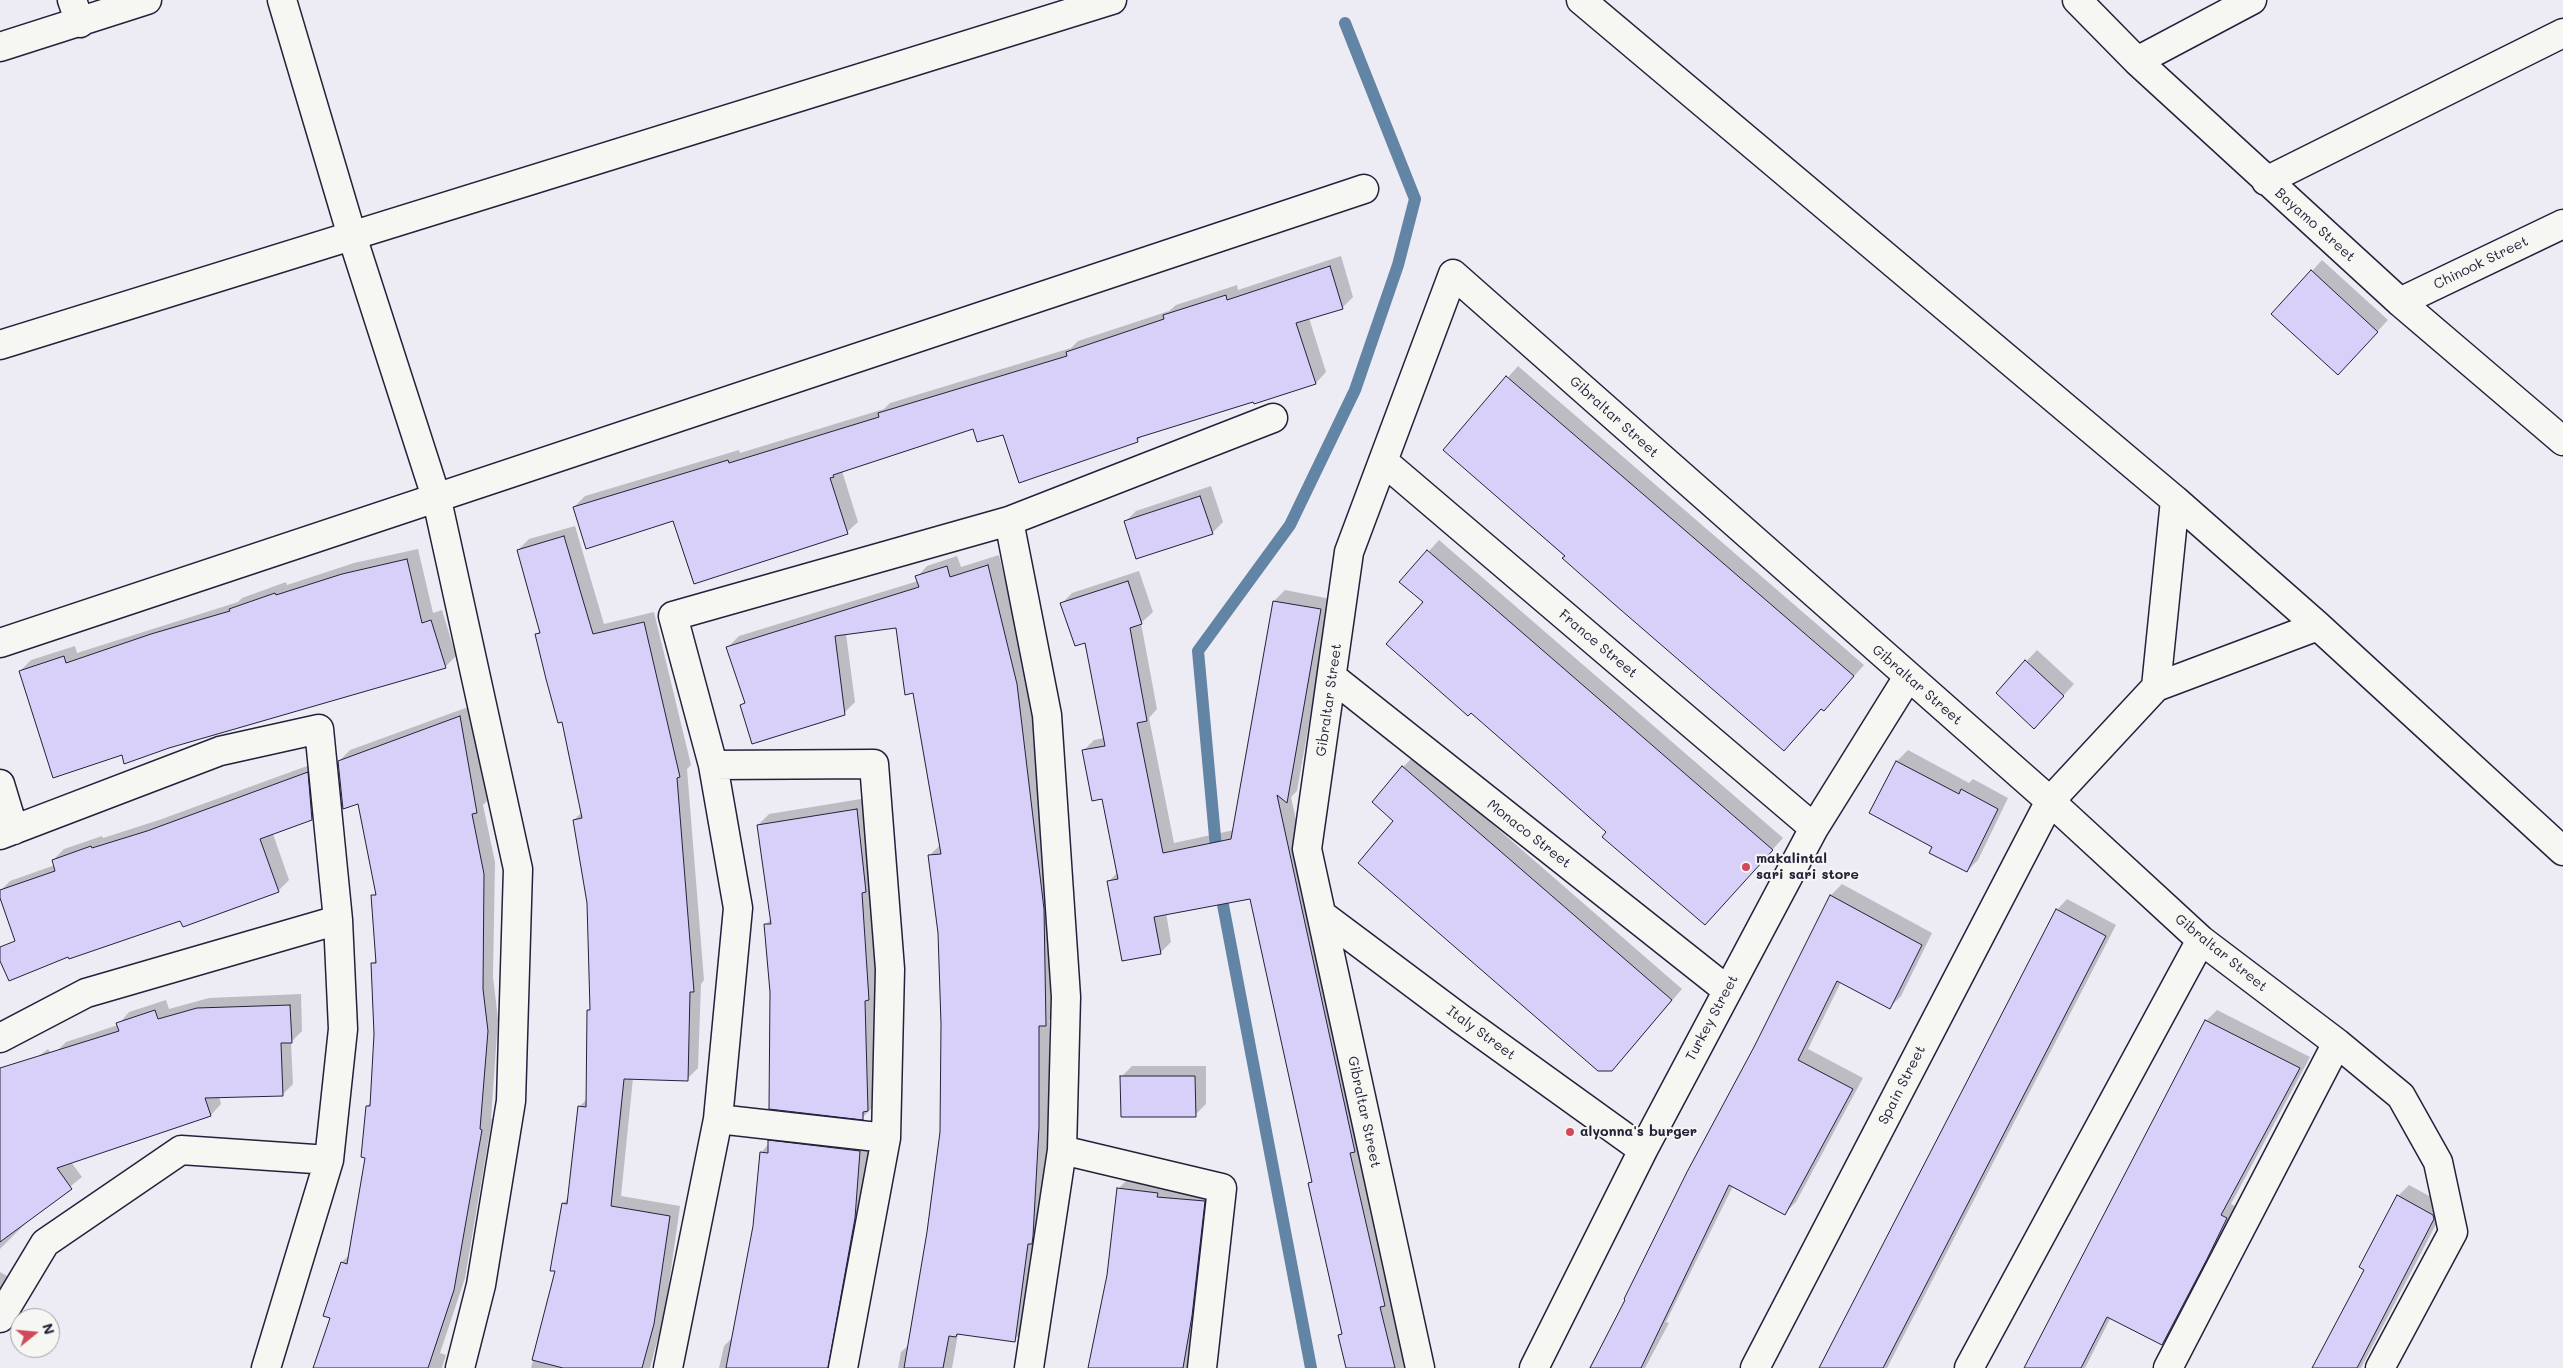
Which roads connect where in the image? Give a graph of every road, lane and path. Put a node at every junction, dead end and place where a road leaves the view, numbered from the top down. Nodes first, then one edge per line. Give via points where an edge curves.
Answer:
1 (147, 0) edge
2 (282, 0) edge
3 (1112, 0) edge
4 (1581, 0) edge
5 (2076, 0) edge
6 (2252, 0) edge
7 (76, 12) edge
8 (2563, 33) edge
9 (0, 47) edge
10 (2138, 61) junction
11 (2266, 181) junction
12 (1364, 189) dead end
13 (2563, 224) edge
14 (352, 236) junction
15 (2400, 302) junction
16 (0, 345) edge
17 (1273, 418) dead end
18 (2559, 432) edge
19 (1383, 461) junction
20 (437, 500) junction
21 (2175, 500) junction
22 (1009, 521) junction
23 (2318, 626) junction
24 (0, 643) edge
25 (1332, 677) junction
26 (1908, 677) junction
27 (2156, 687) junction
28 (713, 765) junction
29 (0, 784) edge
30 (2050, 801) junction
31 (1814, 828) junction
32 (7, 833) edge
33 (2563, 851) edge
34 (1322, 915) junction
35 (338, 920) junction
36 (2201, 940) junction
37 (1727, 990) junction
38 (0, 1038) edge
39 (2337, 1043) junction
40 (718, 1119) junction
41 (886, 1138) junction
42 (1062, 1150) junction
43 (1643, 1150) junction
44 (328, 1160) junction
45 (0, 1318) edge
46 (266, 1368) edge
47 (460, 1368) edge
48 (668, 1368) edge
49 (843, 1368) edge
50 (1029, 1368) edge
51 (1202, 1368) edge
52 (1420, 1368) edge
53 (1534, 1368) edge
54 (1755, 1368) edge
55 (1970, 1368) edge
56 (2168, 1368) edge
57 (2380, 1368) edge

1 - 7 street
2 - 14 street
3 - 14 street
4 - 21 street
5 - 10 street, Bayamo Street
6 - 10 street
7 - 9 street
8 - 11 street
10 - 11 street, Bayamo Street
11 - 15 street, Bayamo Street
12 - 20 street
13 - 15 street, Chinook Street
14 - 16 street
14 - 20 street
15 - 18 street, Bayamo Street
17 - 22 street
19 - 25 street, Gibraltar Street via 1349,552
19 - 26 street, Gibraltar Street via 1453,274
19 - 31 street, France Street
20 - 24 street
20 - 47 street via 518,869 511,1101 481,1285
21 - 23 street
21 - 27 street
22 - 28 street via 673,616
22 - 42 street via 1047,715 1066,997
23 - 27 street
23 - 33 street
25 - 34 street, Gibraltar Street via 1307,849
25 - 37 street, Monaco Street
26 - 30 street, Gibraltar Street
26 - 31 street, Turkey Street
27 - 30 street, Spain Street
28 - 40 street via 738,908
28 - 41 street via 874,764 890,969
29 - 32 street
30 - 36 street, Gibraltar Street
30 - 54 street, Spain Street
31 - 37 street, Turkey Street
32 - 35 street via 220,751 319,729
34 - 43 street, Italy Street
34 - 52 street, Gibraltar Street
35 - 38 street via 86,994
35 - 44 street via 344,1029
36 - 39 street, Gibraltar Street
36 - 55 street
37 - 43 street, Turkey Street
39 - 56 street
39 - 57 street, Gibraltar Street via 2401,1096 2438,1162 2453,1232
40 - 41 street
40 - 48 street
41 - 49 street
42 - 50 street
42 - 51 street via 1222,1188
43 - 53 street, Turkey Street
44 - 45 street via 181,1150 45,1243
44 - 46 street

